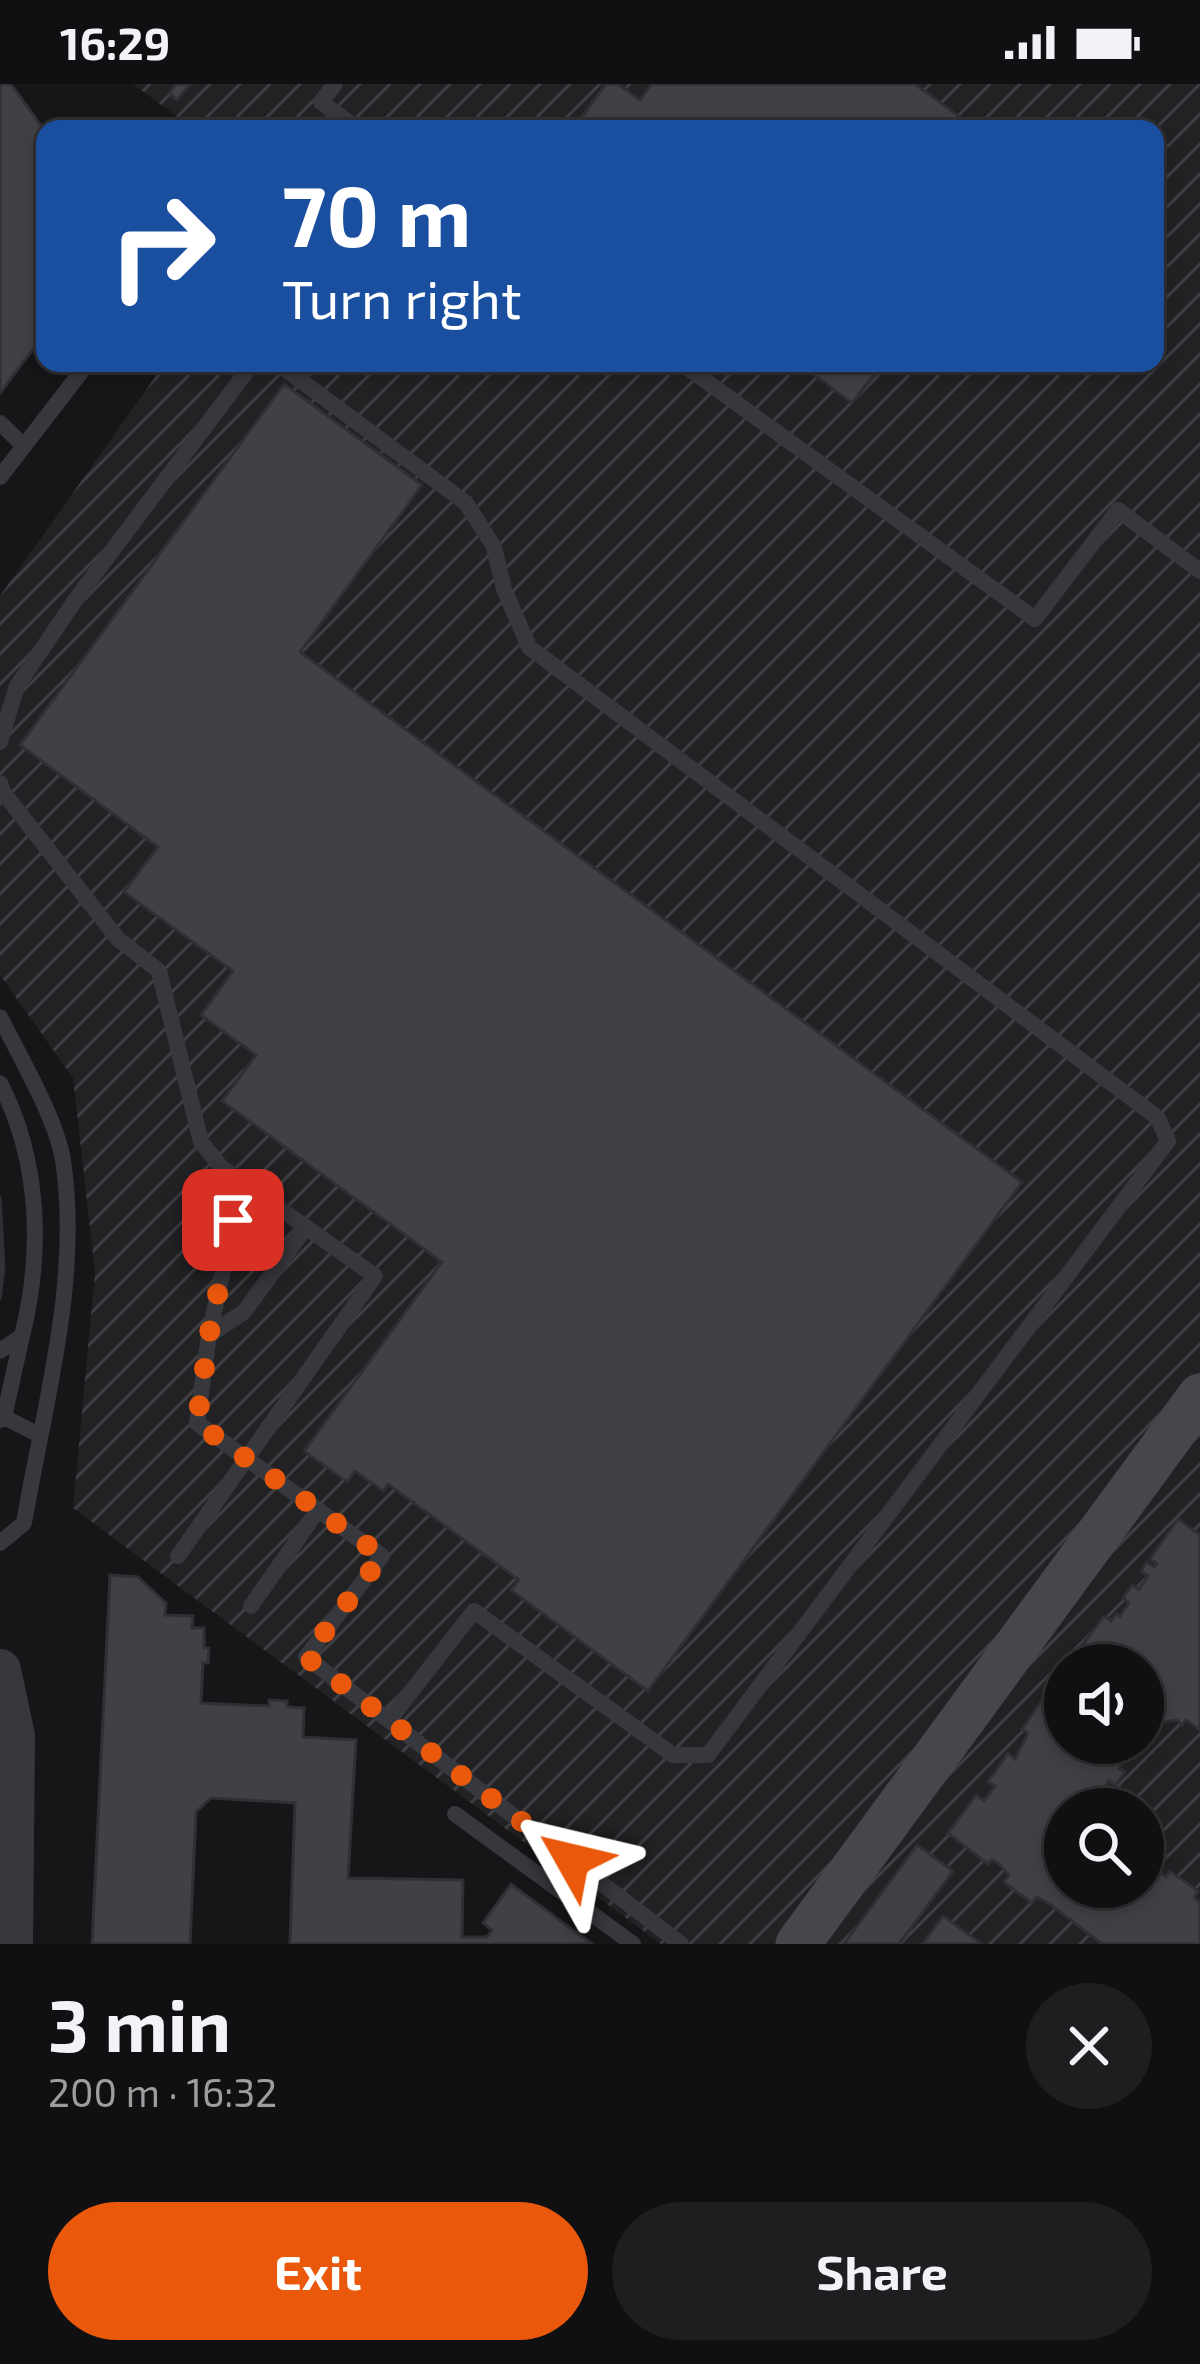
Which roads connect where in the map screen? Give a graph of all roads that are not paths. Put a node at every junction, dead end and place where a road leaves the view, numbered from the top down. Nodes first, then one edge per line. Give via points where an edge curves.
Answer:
1 (334, 84) edge
2 (346, 120) edge
3 (81, 372) edge
4 (246, 372) edge
5 (289, 372) edge
6 (693, 372) edge
7 (0, 423) edge
8 (24, 446) junction
9 (0, 477) edge
10 (1200, 571) edge
11 (0, 742) edge
12 (0, 783) edge
13 (0, 1017) edge
14 (0, 1083) edge
15 (242, 1181) junction
16 (306, 1228) junction
17 (209, 1335) junction
18 (22, 1336) junction
19 (0, 1351) edge
20 (1200, 1396) edge
21 (2, 1419) edge
22 (39, 1435) junction
23 (247, 1459) junction
24 (318, 1510) junction
25 (0, 1543) edge
26 (178, 1556) dead end
27 (251, 1606) dead end
28 (0, 1670) edge
29 (389, 1720) junction
30 (455, 1814) dead end
31 (7, 1897) edge
32 (12, 1944) edge
33 (633, 1944) edge
34 (681, 1944) edge
35 (798, 1944) edge

1 - 2 lane via 321,102
3 - 8 lane
4 - 11 lane via 17,686
5 - 29 lane via 466,503 494,547 529,647 1159,1118 1168,1141 708,1755 673,1755 474,1610
6 - 10 lane via 1035,620 1118,510
7 - 8 lane
8 - 9 lane
12 - 15 lane via 118,938 159,971 201,1142
13 - 22 lane via 62,1155 68,1247
14 - 18 lane via 20,1121 34,1201 35,1283
15 - 16 lane
15 - 17 lane
16 - 17 lane via 244,1312
16 - 23 lane via 375,1276
17 - 23 lane via 197,1423
18 - 19 lane
18 - 21 lane
20 - 35 main road
21 - 22 lane
22 - 25 lane via 24,1523
23 - 24 lane
23 - 26 lane
24 - 27 lane
24 - 29 lane via 382,1556 306,1657
28 - 31 street via 14,1736
29 - 34 lane
30 - 33 lane
31 - 32 street

